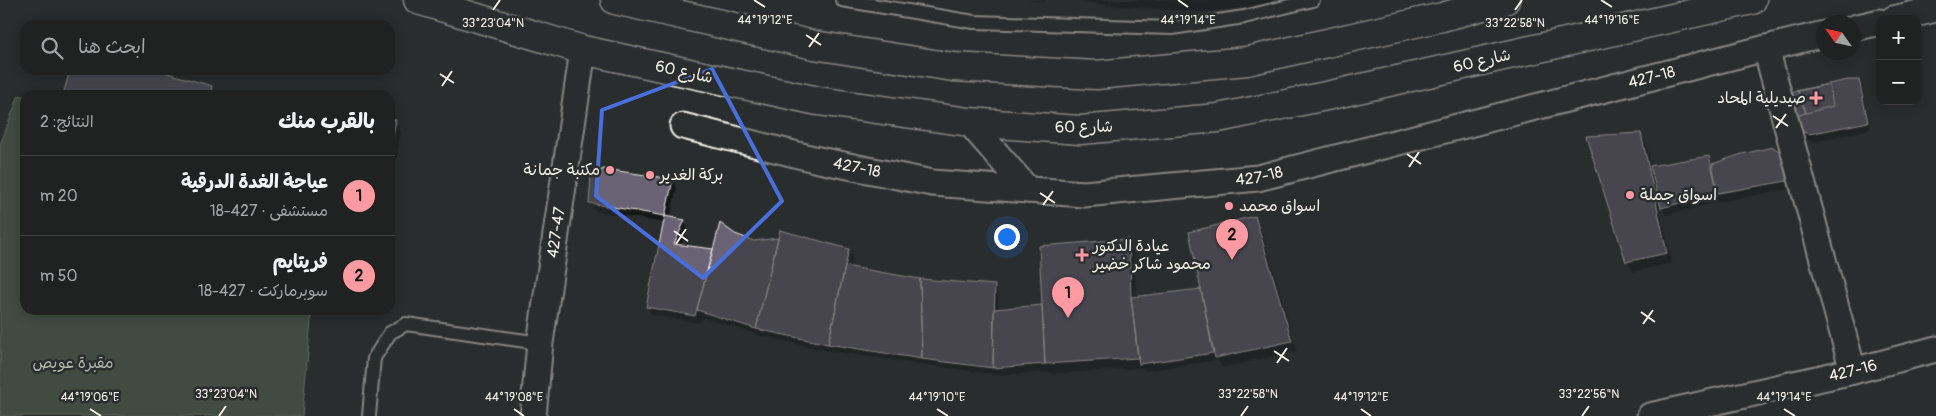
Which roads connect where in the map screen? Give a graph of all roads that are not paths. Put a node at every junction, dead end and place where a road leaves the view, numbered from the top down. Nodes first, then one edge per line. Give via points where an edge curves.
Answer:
1 (418, 0) edge
2 (615, 0) edge
3 (842, 0) edge
4 (1313, 0) edge
5 (1505, 0) edge
6 (1752, 0) edge
7 (650, 4) edge
8 (1936, 9) edge
9 (1910, 15) edge
10 (1876, 23) edge
11 (1861, 26) edge
12 (1816, 36) edge
13 (1766, 48) junction
14 (583, 50) junction
15 (969, 122) junction
16 (684, 126) dead end
17 (1028, 190) junction
18 (540, 343) junction
19 (1936, 349) edge
20 (1853, 371) junction
21 (1725, 407) edge
22 (369, 416) edge
23 (533, 416) edge
24 (1650, 416) edge

1 - 14 street, شارع 60
2 - 7 street
3 - 4 lane via 974,22 1172,28 1244,17
5 - 7 street via 1247,61 1096,75 953,67 814,45
6 - 15 street, شارع 60 via 1218,118 1080,130
8 - 9 street
10 - 11 street
12 - 13 street, 427-18
13 - 17 street, 427-18 via 1258,178 1084,194
13 - 20 street
14 - 15 street, شارع 60 via 818,101
14 - 18 street, 427-47
15 - 17 street
16 - 17 street, 427-18 via 814,159 932,183
18 - 22 lane via 406,324 390,333 374,358
18 - 23 street, 427-47
19 - 20 street, 427-16
20 - 21 street, 427-16
21 - 24 street, 427-16

